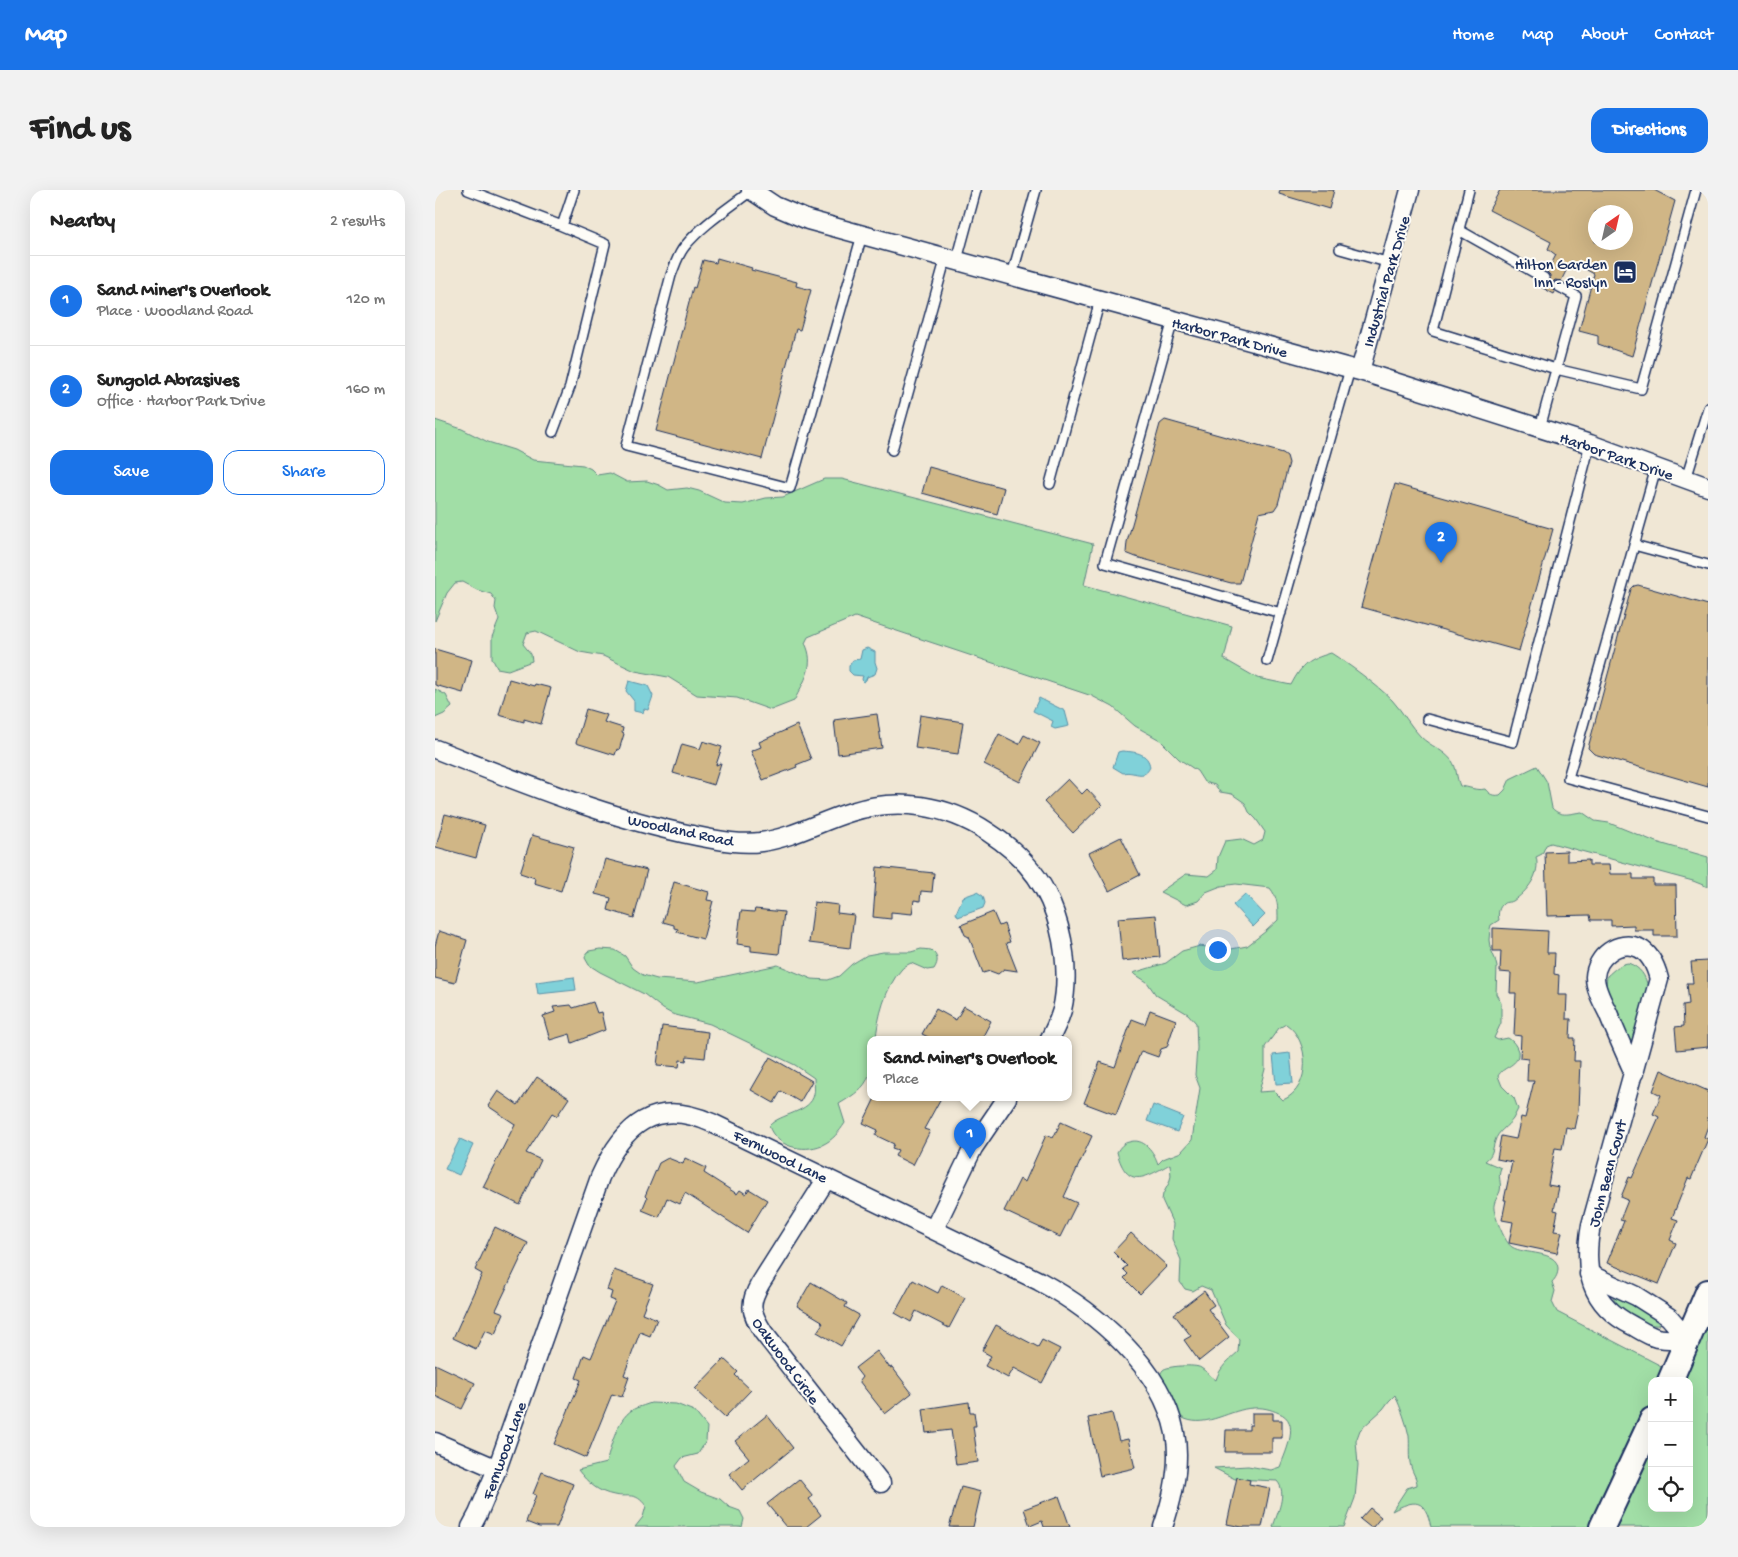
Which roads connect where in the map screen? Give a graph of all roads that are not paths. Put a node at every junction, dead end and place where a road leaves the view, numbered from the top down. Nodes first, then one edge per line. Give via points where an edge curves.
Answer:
1 (468, 190) edge
2 (573, 190) edge
3 (751, 190) edge
4 (975, 190) edge
5 (1036, 190) edge
6 (1410, 190) edge
7 (1469, 190) edge
8 (1696, 190) edge
9 (562, 226) junction
10 (1459, 230) junction
11 (862, 235) junction
12 (1340, 250) dead end
13 (952, 259) junction
14 (1390, 263) junction
15 (1012, 275) junction
16 (1543, 278) dead end
17 (1558, 286) dead end
18 (1100, 300) junction
19 (1173, 320) junction
20 (1556, 369) junction
21 (1355, 370) junction
22 (1708, 408) edge
23 (1540, 428) junction
24 (553, 432) dead end
25 (1590, 444) junction
26 (892, 450) dead end
27 (1656, 468) junction
28 (1686, 479) junction
29 (1051, 484) dead end
30 (1708, 487) edge
31 (1634, 545) junction
32 (1708, 565) edge
33 (1281, 613) junction
34 (1267, 661) dead end
35 (1427, 719) dead end
36 (435, 749) edge
37 (1708, 816) edge
38 (1051, 1036) edge
39 (1633, 1073) junction
40 (1005, 1101) edge
41 (827, 1178) junction
42 (934, 1230) junction
43 (1589, 1274) junction
44 (1708, 1292) edge
45 (1688, 1339) junction
46 (1671, 1377) edge
47 (1651, 1422) edge
48 (435, 1442) edge
49 (497, 1469) junction
50 (881, 1483) dead end
51 (471, 1527) edge
52 (1163, 1527) edge
53 (1602, 1527) edge

1 - 9 lane
2 - 9 lane
3 - 11 street, Harbor Park Drive via 792,214
3 - 11 lane via 707,225 684,247 678,258 626,446 791,488
4 - 13 lane
5 - 15 lane
6 - 14 street, Industrial Park Drive
7 - 10 lane
8 - 20 lane via 1641,389
9 - 24 lane via 605,244 570,386
10 - 16 lane
10 - 20 lane via 1433,331
11 - 13 street, Harbor Park Drive
12 - 14 lane
13 - 15 street, Harbor Park Drive
13 - 26 lane
14 - 21 street, Industrial Park Drive
15 - 18 street, Harbor Park Drive
17 - 20 lane via 1576,296
18 - 19 street, Harbor Park Drive
18 - 29 lane
19 - 21 street, Harbor Park Drive
19 - 33 lane via 1105,563
20 - 23 lane
21 - 23 street, Harbor Park Drive
21 - 33 lane
22 - 28 lane
23 - 25 street, Harbor Park Drive
25 - 27 street, Harbor Park Drive
25 - 35 lane via 1513,742
27 - 28 street, Harbor Park Drive
27 - 31 lane
28 - 30 street, Harbor Park Drive
31 - 32 lane
31 - 37 lane via 1568,778
33 - 34 lane
36 - 38 street, Woodland Road via 560,797 635,821 712,839 762,842 874,806 917,805 963,817 1018,854 1039,879 1055,912 1065,974 1062,1010
39 - 39 street, John Bean Court via 1659,979 1650,958 1639,948 1624,946 1610,951 1597,964 1595,979
39 - 43 street, John Bean Court via 1591,1226 1587,1248
40 - 42 street via 971,1153
41 - 42 street, Fernwood Lane
41 - 49 street, Fernwood Lane via 688,1114 652,1117 630,1130 609,1158 600,1177
41 - 50 street, Oakwood Circle via 760,1284 752,1311 763,1332
42 - 52 street, Fernwood Lane via 1072,1300 1113,1334 1146,1370 1166,1404 1175,1435 1177,1464
43 - 45 street via 1669,1316
43 - 45 street, John Bean Court via 1595,1292 1608,1310 1626,1323 1653,1337
44 - 45 main road
45 - 46 main road
47 - 53 main road
48 - 49 street
49 - 51 street, Fernwood Lane

